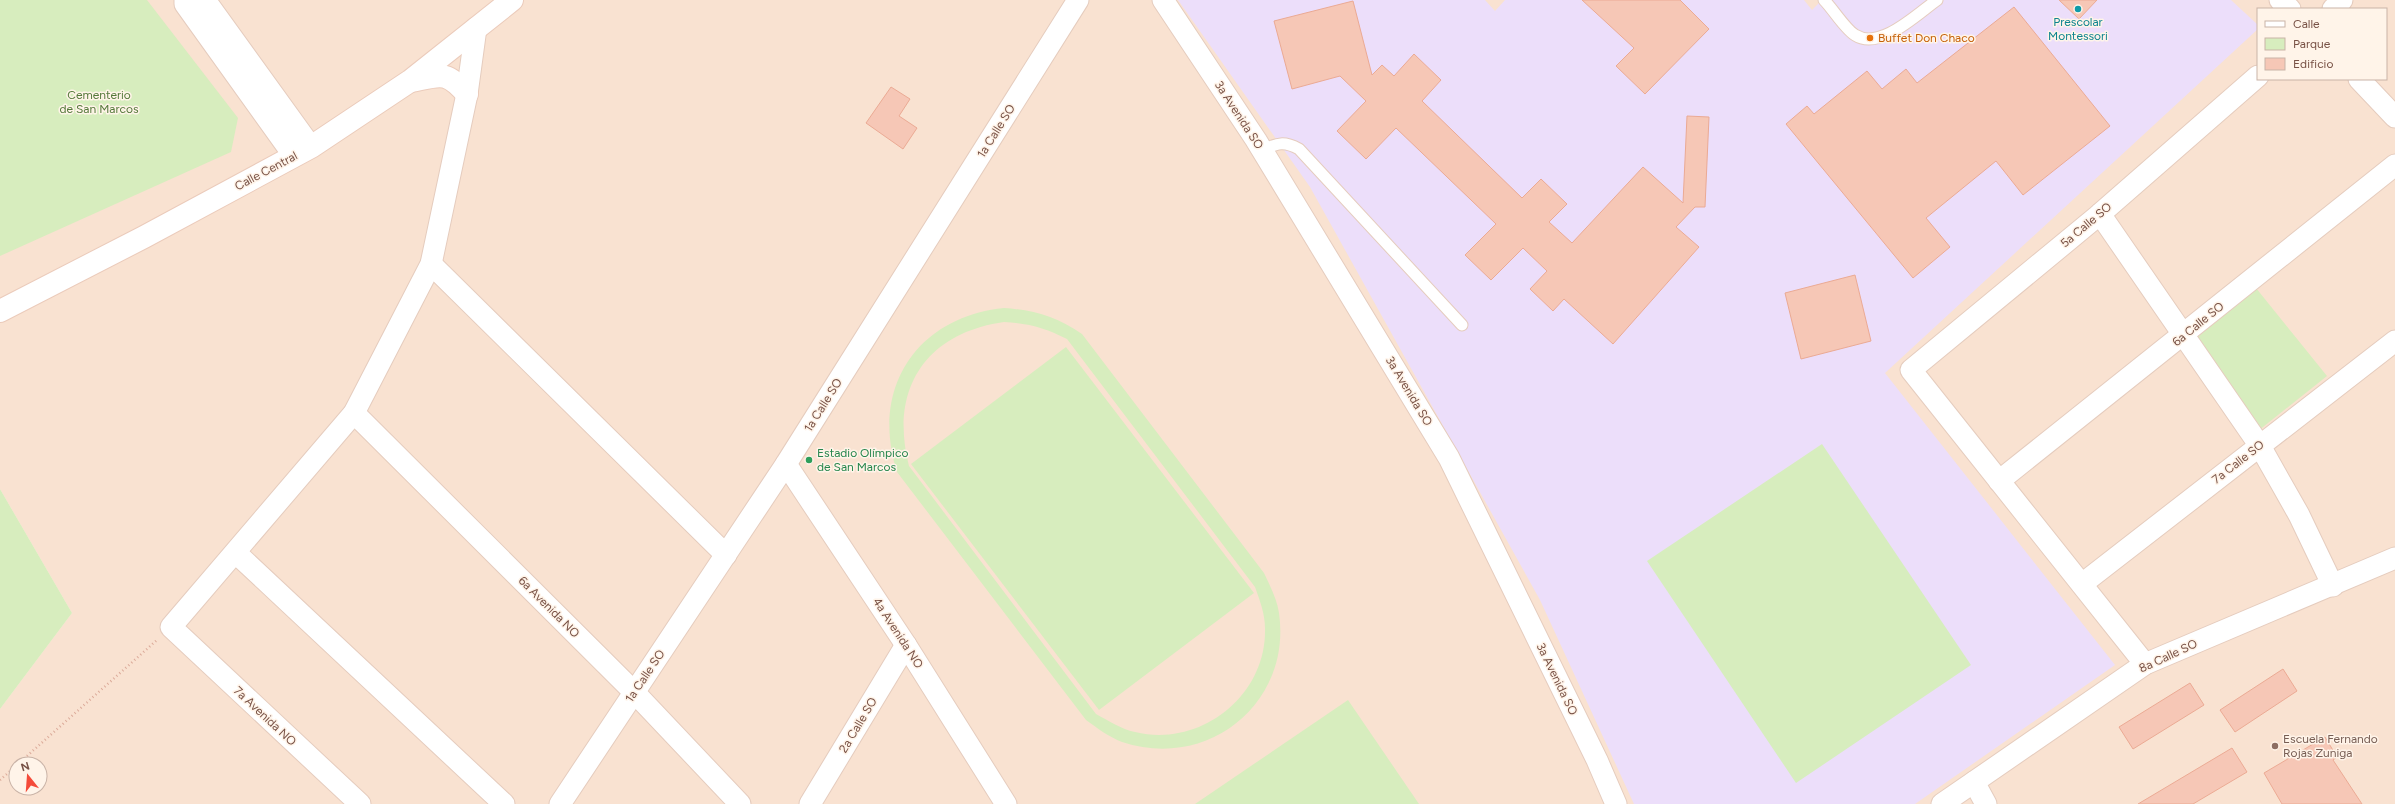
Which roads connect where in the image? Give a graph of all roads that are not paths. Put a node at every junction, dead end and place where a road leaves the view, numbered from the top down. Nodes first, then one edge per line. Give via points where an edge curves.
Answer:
1 (185, 0) edge
2 (205, 0) edge
3 (512, 0) edge
4 (1078, 0) edge
5 (1162, 0) edge
6 (1824, 0) edge
7 (1937, 0) edge
8 (2280, 0) edge
9 (2342, 0) edge
10 (2289, 8) edge
11 (2334, 8) edge
12 (476, 28) junction
13 (2257, 77) edge
14 (2360, 80) edge
15 (410, 81) junction
16 (467, 94) junction
17 (2395, 117) edge
18 (1262, 150) junction
19 (302, 152) junction
20 (2395, 165) edge
21 (2100, 214) junction
22 (431, 264) junction
23 (0, 311) edge
24 (1462, 326) dead end
25 (2184, 336) junction
26 (2395, 341) edge
27 (354, 413) junction
28 (2260, 446) junction
29 (786, 464) junction
30 (1999, 481) junction
31 (236, 553) junction
32 (726, 555) junction
33 (2395, 558) edge
34 (2082, 584) junction
35 (2333, 586) junction
36 (906, 645) junction
37 (2145, 664) junction
38 (634, 692) junction
39 (1974, 782) junction
40 (360, 804) edge
41 (504, 804) edge
42 (560, 804) edge
43 (740, 804) edge
44 (810, 804) edge
45 (1006, 804) edge
46 (1616, 804) edge
47 (1942, 804) edge
48 (1986, 804) edge

1 - 19 street via 185,4
2 - 19 street
3 - 12 main road, Calle Central
4 - 29 street, 1a Calle SO
5 - 18 street, 3a Avenida SO
6 - 7 lane via 1855,35 1874,40 1886,36
8 - 10 street
9 - 11 street
12 - 15 main road, Calle Central
12 - 16 street
13 - 21 street, 5a Calle SO
14 - 17 street
15 - 16 main road via 436,76 453,78
15 - 19 main road, Calle Central
16 - 22 street
18 - 24 lane via 1287,143 1299,149
18 - 46 street, 3a Avenida SO via 1450,458
19 - 23 main road, Calle Central
20 - 25 street, 6a Calle SO
21 - 25 street
21 - 30 street, 5a Calle SO via 1911,370
22 - 27 street
22 - 32 street
25 - 28 street
25 - 30 street, 6a Calle SO
26 - 28 street, 7a Calle SO
27 - 31 street
27 - 38 street, 6a Avenida NO
28 - 34 street, 7a Calle SO
28 - 35 street via 2299,515
29 - 32 street, 1a Calle SO
29 - 36 street, 4a Avenida NO
30 - 34 street
31 - 40 street, 7a Avenida NO via 171,627
31 - 41 street
32 - 38 street, 1a Calle SO
33 - 35 street, 8a Calle SO
34 - 37 street
35 - 37 street, 8a Calle SO
36 - 44 street, 2a Calle SO
36 - 45 street, 4a Avenida NO
37 - 39 street, 8a Calle SO
38 - 42 street, 1a Calle SO
38 - 43 street, 6a Avenida NO
39 - 47 street, 8a Calle SO
39 - 48 street

